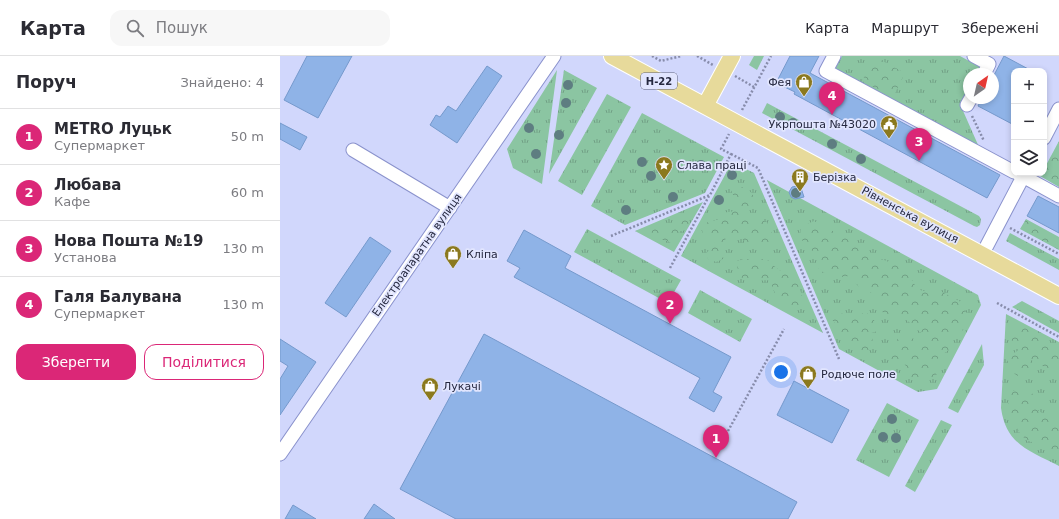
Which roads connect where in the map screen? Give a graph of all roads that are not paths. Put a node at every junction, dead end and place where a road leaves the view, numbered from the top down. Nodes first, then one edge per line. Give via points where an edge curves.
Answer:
1 (554, 56) edge
2 (612, 56) edge
3 (732, 56) edge
4 (834, 56) edge
5 (974, 56) edge
6 (987, 68) edge
7 (705, 106) junction
8 (1059, 109) edge
9 (1047, 132) edge
10 (353, 150) dead end
11 (1011, 169) edge
12 (1019, 176) edge
13 (1024, 176) edge
14 (1059, 196) edge
15 (450, 208) junction
16 (982, 255) junction
17 (1059, 296) edge
18 (280, 454) edge

1 - 15 street, Електроапаратна вулиця
2 - 7 main road, Рівненська вулиця / Н-22
3 - 7 main road
4 - 11 street via 826,71
5 - 6 street via 989,64
7 - 16 main road, Рівненська вулиця / Н-22
8 - 9 street
10 - 15 street
12 - 16 street via 1000,222
13 - 14 street
15 - 18 street, Електроапаратна вулиця
16 - 17 main road, Рівненська вулиця / Н-22

